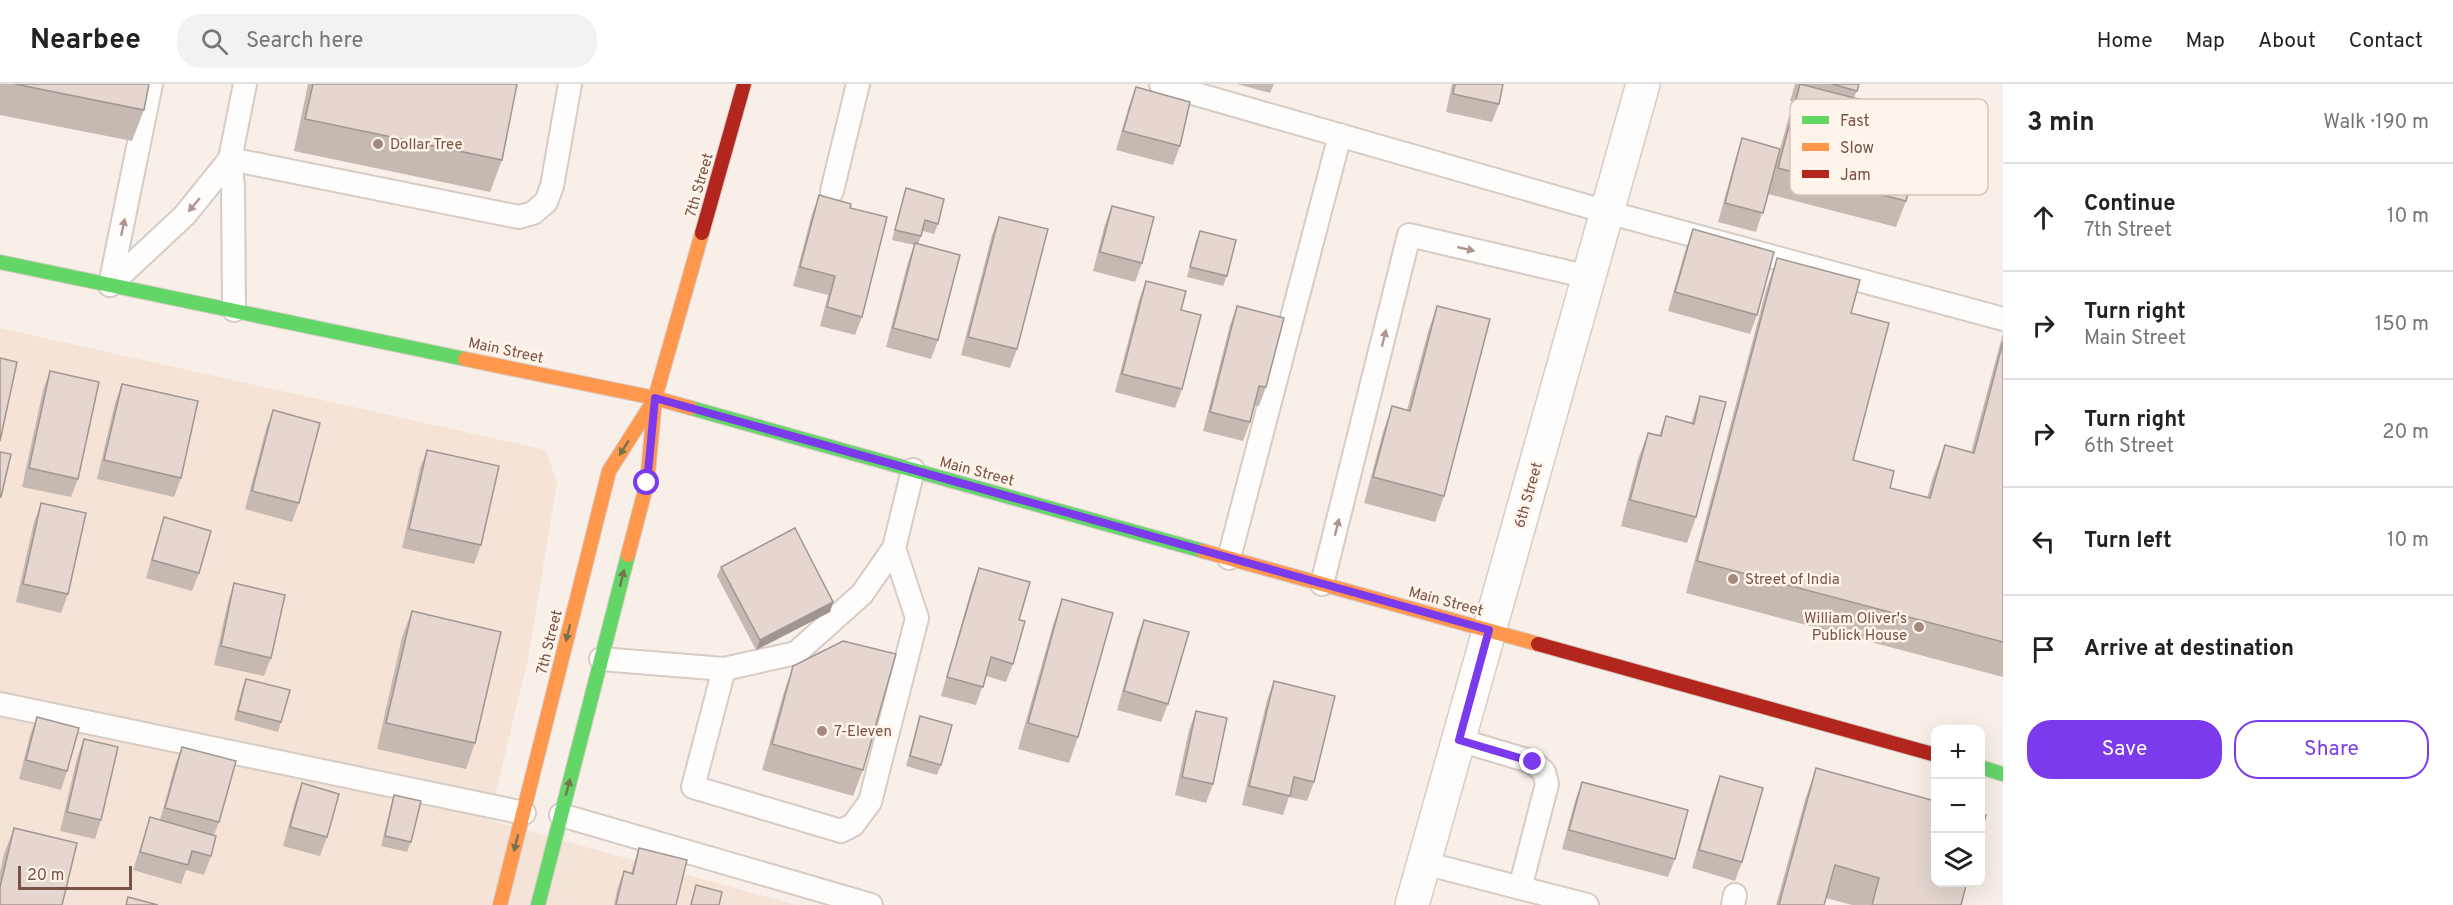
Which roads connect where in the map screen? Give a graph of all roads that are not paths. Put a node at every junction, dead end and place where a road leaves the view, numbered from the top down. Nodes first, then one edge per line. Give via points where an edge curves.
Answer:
1 (151, 84) edge
2 (244, 84) edge
3 (570, 84) edge
4 (744, 84) edge
5 (858, 84) edge
6 (1161, 84) edge
7 (1643, 84) edge
8 (1340, 135) junction
9 (230, 159) junction
10 (832, 191) dead end
11 (1607, 212) junction
12 (0, 262) edge
13 (1589, 278) junction
14 (111, 285) junction
15 (234, 310) junction
16 (2003, 320) edge
17 (655, 398) junction
18 (913, 470) junction
19 (894, 548) junction
20 (1229, 558) junction
21 (1322, 584) junction
22 (1489, 630) junction
23 (601, 659) junction
24 (724, 669) junction
25 (0, 704) edge
26 (1459, 740) junction
27 (1931, 754) edge
28 (1985, 769) edge
29 (2003, 774) edge
30 (524, 813) junction
31 (561, 815) junction
32 (1424, 863) junction
33 (1520, 888) junction
34 (500, 905) edge
35 (538, 905) edge
36 (871, 905) edge
37 (1412, 905) edge
38 (1587, 905) edge

14 -> 1 lane
2 - 9 lane
3 - 9 lane via 546,202 533,213 519,217
4 - 17 main road, 7th Street
5 - 10 lane
6 - 8 lane
7 - 11 street, 6th Street
8 - 11 lane
8 - 20 lane
9 -> 14 lane via 185,215
9 - 15 lane
11 - 13 street, 6th Street
11 - 16 lane
12 - 14 main road, Main Street
21 -> 13 lane via 1409,235
13 - 22 street, 6th Street
14 - 15 main road, Main Street
15 - 17 main road, Main Street
17 - 18 main road, Main Street
23 -> 17 main road, 7th Street via 647,483
17 -> 30 main road, 7th Street via 609,471
18 - 19 lane
18 - 20 main road, Main Street
19 - 24 lane via 862,594 796,653
19 - 24 lane via 917,618 870,802 853,825 841,831 693,787
20 - 21 main road, Main Street
21 - 22 main road, Main Street
22 - 26 street, 6th Street
22 - 27 main road, Main Street
23 - 24 lane
31 -> 23 main road, 7th Street
25 - 30 lane
26 - 32 street, 6th Street
26 - 33 lane via 1533,762 1544,772 1547,784
28 - 29 main road
30 -> 34 main road, 7th Street
31 - 35 main road, 7th Street
31 - 36 lane
32 - 33 lane
32 - 37 street, 6th Street
33 - 38 lane

